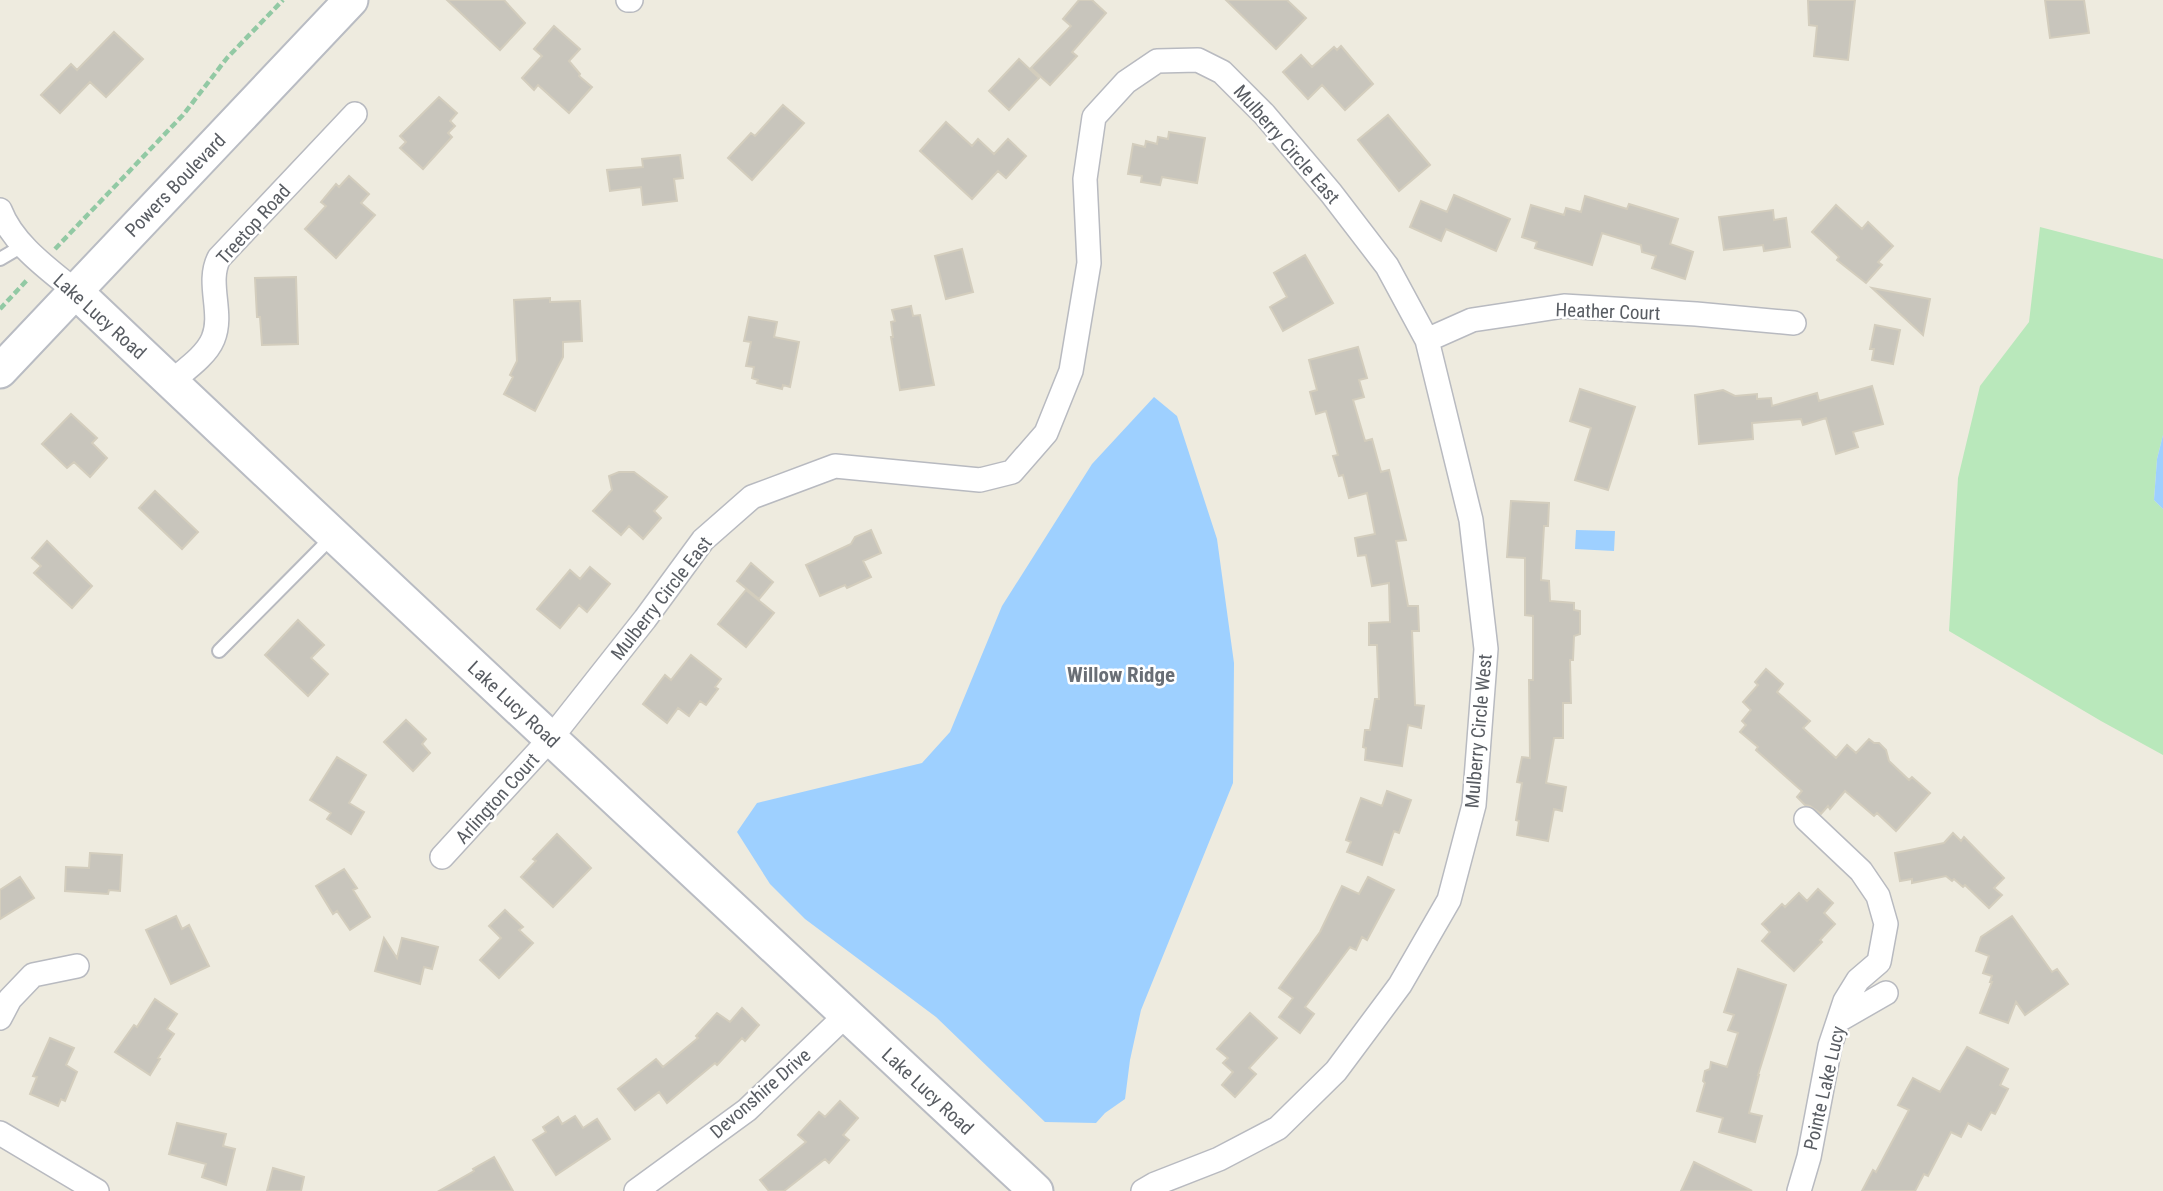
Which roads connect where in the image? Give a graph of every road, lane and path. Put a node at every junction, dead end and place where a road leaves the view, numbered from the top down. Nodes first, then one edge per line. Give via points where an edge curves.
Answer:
1 (283, 0) edge
2 (351, 0) edge
3 (355, 114) dead end
4 (0, 210) edge
5 (24, 245) junction
6 (0, 259) edge
7 (41, 264) junction
8 (74, 290) junction
9 (0, 309) edge
10 (1794, 323) dead end
11 (1427, 340) junction
12 (0, 371) edge
13 (171, 382) junction
14 (334, 534) junction
15 (219, 651) dead end
16 (551, 738) junction
17 (1806, 819) dead end
18 (442, 857) dead end
19 (77, 966) dead end
20 (1886, 993) dead end
21 (846, 1016) junction
22 (0, 1018) edge
23 (1839, 1020) junction
24 (0, 1133) edge
25 (97, 1191) edge
26 (636, 1191) edge
27 (1036, 1191) edge
28 (1143, 1191) edge
29 (1799, 1191) edge

1 - 7 path
2 - 8 street, Powers Boulevard
3 - 13 street, Treetop Road via 219,258 213,269 213,341
4 - 5 street, Lake Lucy Road
5 - 6 lane
5 - 7 street, Lake Lucy Road
7 - 8 street, Lake Lucy Road
7 - 9 path
8 - 12 street, Powers Boulevard
8 - 13 street, Lake Lucy Road
10 - 11 street, Heather Court via 1564,306 1472,320
11 - 16 street, Mulberry Circle East via 1387,266 1264,114 1222,72 1198,60 1157,61 1126,82 1094,117 1084,179 1089,263 1071,372 1046,433 1012,472 980,480 835,466 752,497 704,540
11 - 28 street, Mulberry Circle West via 1471,520 1486,649 1474,805 1449,900 1400,985 1352,1050 1278,1128
13 - 14 street, Lake Lucy Road
14 - 15 lane
14 - 16 street, Lake Lucy Road
16 - 18 street, Arlington Court
16 - 21 street, Lake Lucy Road
17 - 23 street, Pointe Lake Lucy via 1861,871 1878,896 1886,924 1879,962 1858,980
19 - 22 street via 33,975 10,999
20 - 23 street
21 - 26 street, Devonshire Drive via 747,1110
21 - 27 street, Lake Lucy Road
23 - 29 street, Pointe Lake Lucy
24 - 25 street

